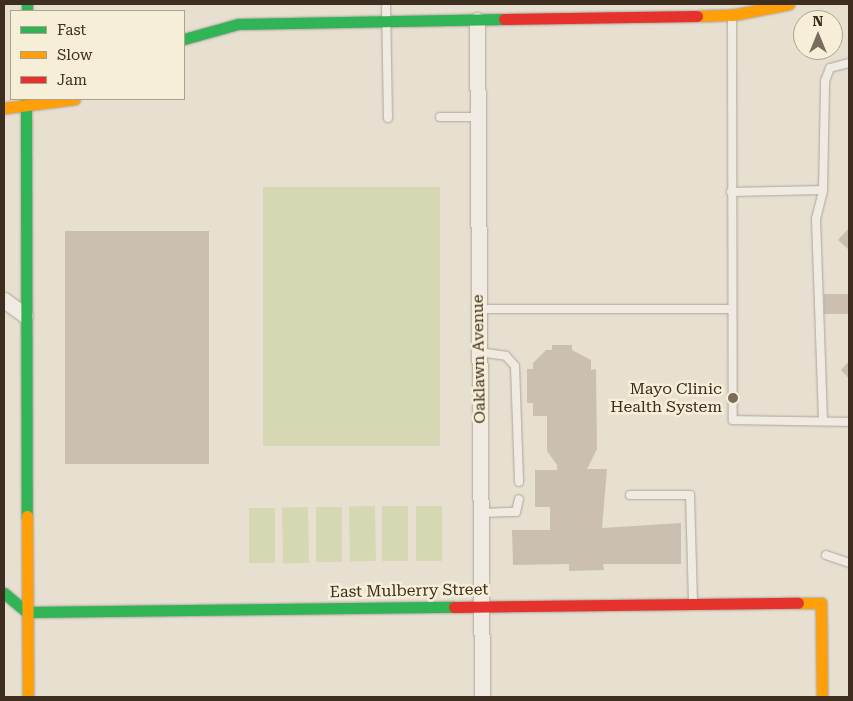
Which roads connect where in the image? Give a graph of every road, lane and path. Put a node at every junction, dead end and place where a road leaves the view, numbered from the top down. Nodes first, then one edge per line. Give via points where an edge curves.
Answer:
1 (386, 4) edge
2 (788, 4) edge
3 (691, 10) edge
4 (732, 15) junction
5 (477, 20) junction
6 (386, 22) junction
7 (185, 39) edge
8 (849, 63) edge
9 (62, 100) edge
10 (26, 103) edge
11 (4, 108) edge
12 (478, 117) junction
13 (388, 118) dead end
14 (440, 118) dead end
15 (823, 190) junction
16 (731, 192) junction
17 (4, 300) edge
18 (478, 309) junction
19 (731, 309) junction
20 (26, 315) junction
21 (479, 352) junction
22 (823, 420) junction
23 (849, 422) edge
24 (518, 482) dead end
25 (630, 495) dead end
26 (519, 499) dead end
27 (481, 513) junction
28 (826, 555) dead end
29 (849, 563) edge
30 (4, 594) edge
31 (693, 604) junction
32 (482, 606) junction
33 (27, 612) junction
34 (28, 697) edge
35 (482, 697) edge
36 (822, 697) edge

1 - 6 lane
2 - 4 street
3 - 4 street
3 - 5 street
4 - 16 lane
5 - 6 street
5 - 12 street, Oaklawn Avenue
6 - 7 street via 238,24
6 - 13 lane
8 - 15 lane via 830,68 825,82
9 - 10 street
10 - 11 street
10 - 20 street
12 - 14 lane
12 - 18 street, Oaklawn Avenue
15 - 16 lane
15 - 22 lane via 816,219
16 - 19 lane
17 - 20 street
18 - 19 lane
18 - 21 street, Oaklawn Avenue
19 - 22 lane via 733,420
20 - 33 street
21 - 24 lane via 506,356 515,366
21 - 27 street, Oaklawn Avenue
22 - 23 lane
25 - 31 lane via 690,495
26 - 27 lane via 516,512
27 - 32 street, Oaklawn Avenue
28 - 29 lane
30 - 33 street
31 - 32 street, East Mulberry Street
31 - 36 street, East Mulberry Street via 821,603
32 - 33 street, East Mulberry Street
32 - 35 street, Oaklawn Avenue
33 - 34 street

